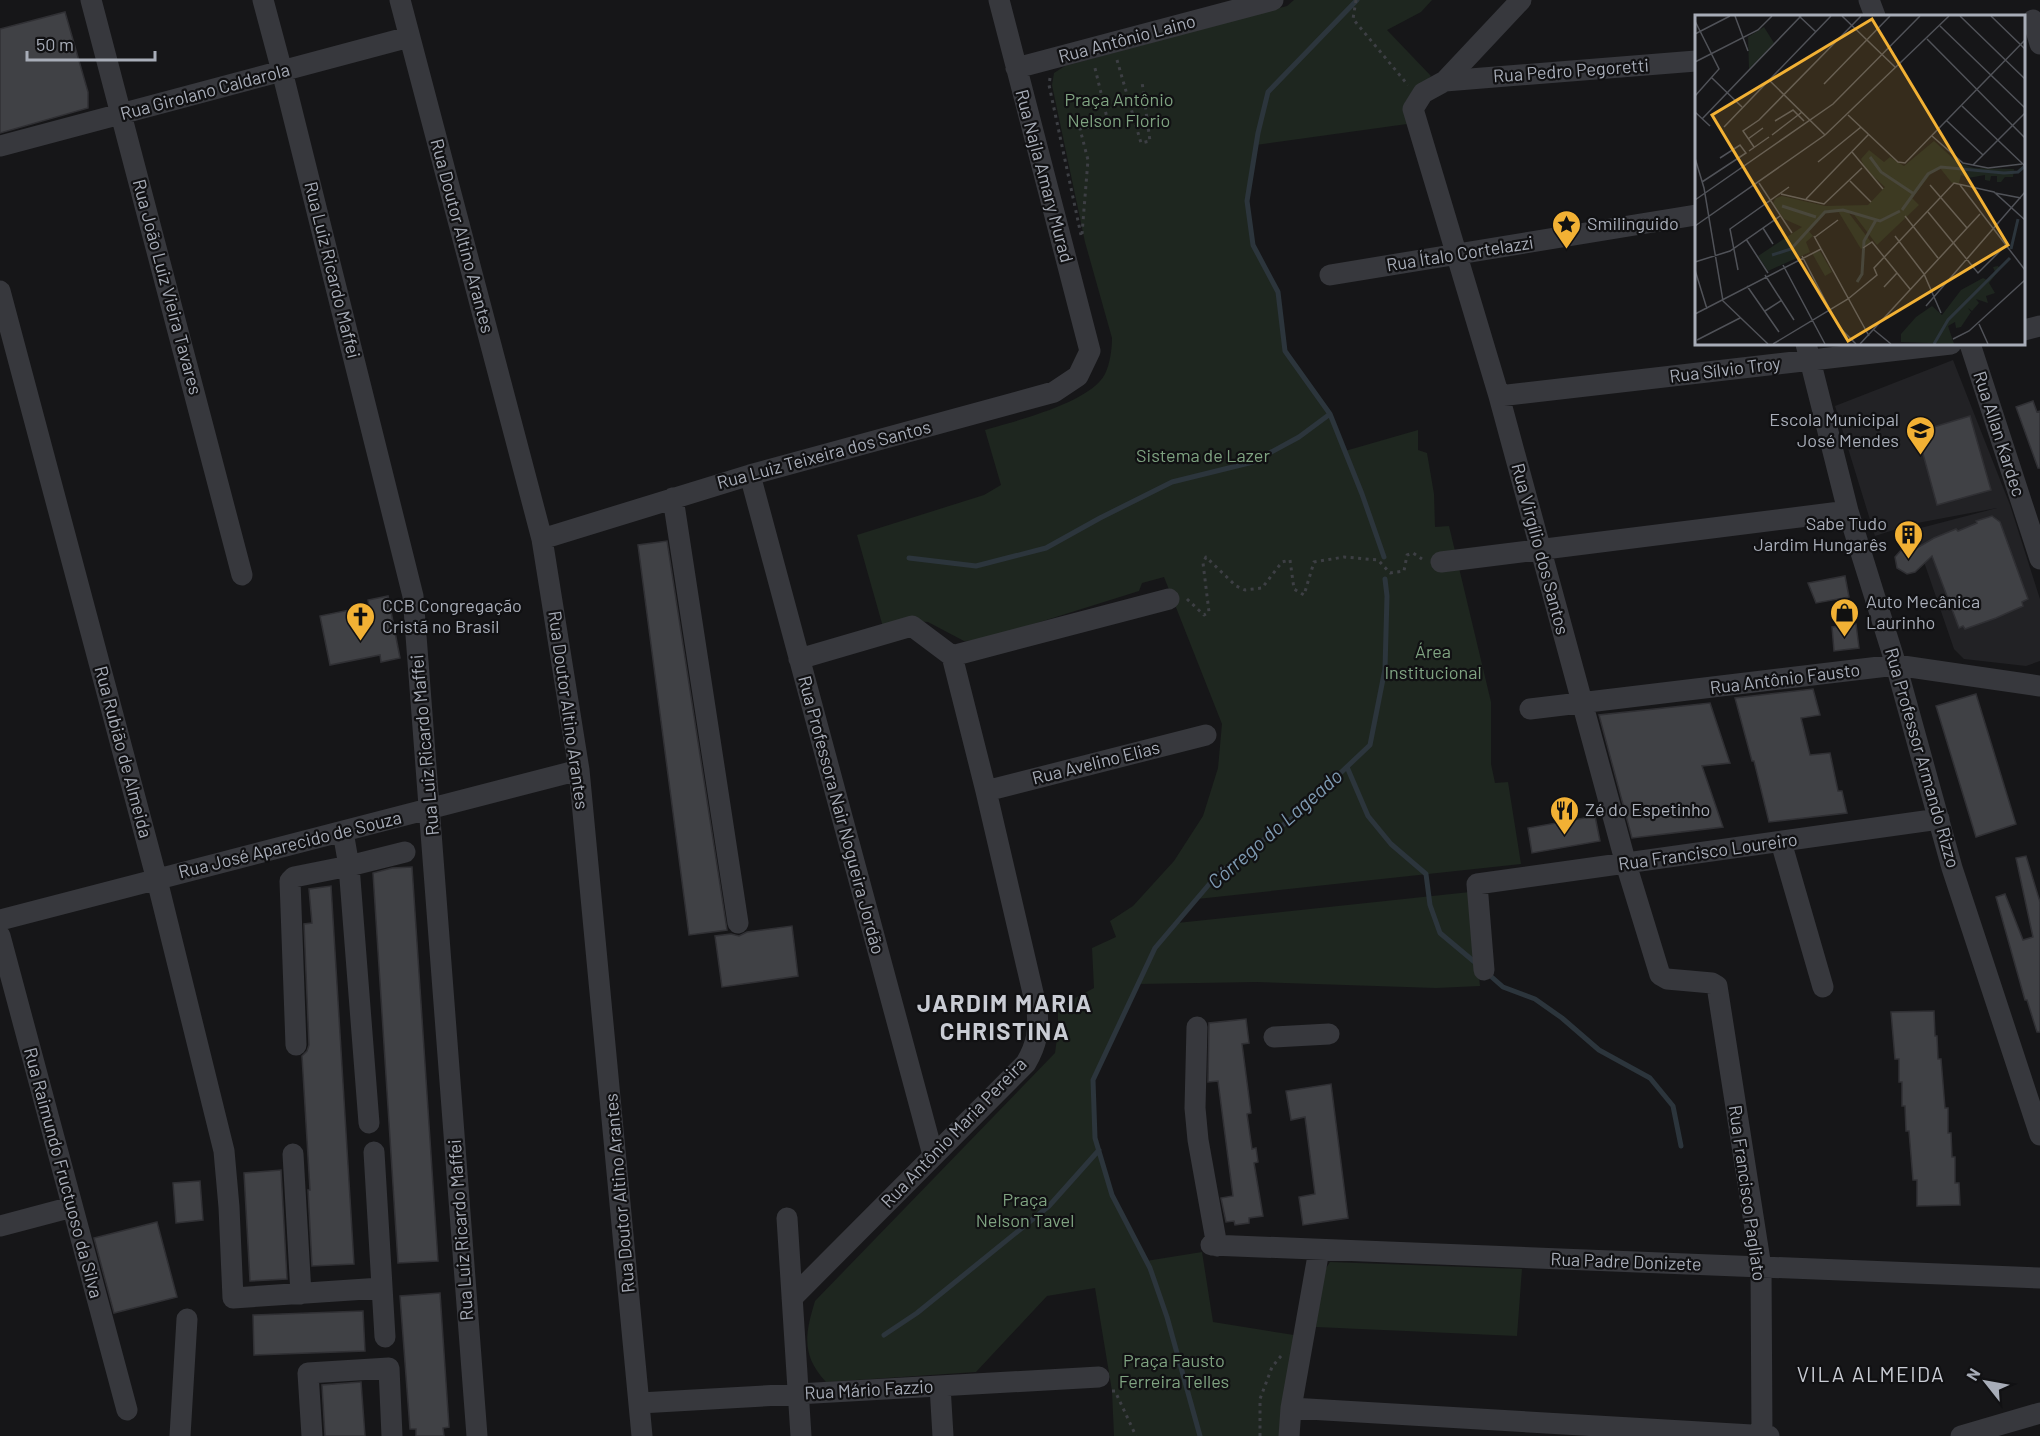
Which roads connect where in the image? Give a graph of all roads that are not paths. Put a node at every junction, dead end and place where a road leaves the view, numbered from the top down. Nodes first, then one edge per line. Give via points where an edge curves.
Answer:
1 (91, 0) edge
2 (263, 0) edge
3 (400, 0) edge
4 (999, 0) edge
5 (1273, 0) edge
6 (1521, 0) edge
7 (1869, 0) edge
8 (1875, 15) edge
9 (2032, 20) edge
10 (409, 37) junction
11 (2040, 44) edge
12 (1695, 61) edge
13 (1016, 68) junction
14 (282, 71) junction
15 (1445, 81) junction
16 (122, 114) junction
17 (0, 146) edge
18 (1695, 215) edge
19 (1457, 254) junction
20 (1330, 275) dead end
21 (0, 291) edge
22 (2040, 326) edge
23 (2025, 330) edge
24 (1933, 345) edge
25 (1970, 345) edge
26 (1090, 351) joint
27 (1808, 352) edge
28 (1499, 396) junction
29 (750, 476) junction
30 (673, 498) junction
31 (1848, 512) junction
32 (542, 539) junction
33 (1540, 548) junction
34 (2040, 559) edge
35 (1441, 562) road end
36 (242, 575) dead end
37 (1177, 598) road end
38 (952, 656) junction
39 (799, 659) junction
40 (1896, 664) junction
41 (2040, 686) edge
42 (1581, 702) junction
43 (1530, 709) dead end
44 (1206, 735) dead end
45 (579, 770) junction
46 (986, 791) junction
47 (430, 809) junction
48 (1939, 819) junction
49 (343, 832) junction
50 (1781, 842) junction
51 (405, 852) dead end
52 (1626, 864) junction
53 (349, 866) junction
54 (157, 880) junction
55 (0, 920) edge
56 (738, 923) dead end
57 (0, 936) edge
58 (1484, 969) dead end
59 (1717, 986) joint
60 (1823, 987) dead end
61 (1197, 1027) dead end
62 (1329, 1034) dead end
63 (1274, 1037) dead end
64 (296, 1045) dead end
65 (369, 1123) dead end
66 (2040, 1135) edge
67 (374, 1152) dead end
68 (292, 1154) dead end
69 (933, 1155) junction
70 (72, 1207) junction
71 (787, 1218) dead end
72 (0, 1226) edge
73 (1319, 1250) junction
74 (1761, 1267) junction
75 (2040, 1278) edge
76 (381, 1288) junction
77 (301, 1294) junction
78 (792, 1298) junction
79 (187, 1319) dead end
80 (385, 1337) dead end
81 (1099, 1377) road end
82 (940, 1386) junction
83 (799, 1394) junction
84 (640, 1403) junction
85 (1291, 1408) junction
86 (127, 1410) dead end
87 (2040, 1413) edge
88 (180, 1436) edge
89 (312, 1436) edge
90 (393, 1436) edge
91 (477, 1436) edge
92 (642, 1436) edge
93 (801, 1436) edge
94 (943, 1436) edge
95 (1289, 1436) edge
96 (1762, 1436) edge
97 (1769, 1436) edge
98 (1961, 1436) edge

1 - 16 street, Rua João Luiz Vieira Tavares
2 - 14 street, Rua Luiz Ricardo Maffei
3 - 10 street, Rua Doutor Altino Arantes
4 - 13 street, Rua Najla Amary Murad
5 - 13 street, Rua Antônio Laino
6 - 15 street
7 - 8 street
9 - 11 street
10 - 14 street, Rua Girolano Caldarola
10 - 32 street, Rua Doutor Altino Arantes
12 - 15 street, Rua Pedro Pegoretti
13 - 26 street, Rua Najla Amary Murad
14 - 16 street, Rua Girolano Caldarola
14 - 47 street, Rua Luiz Ricardo Maffei via 413,596
15 - 19 street, Rua Virgílio dos Santos via 1419,98 1413,109
16 - 17 street, Rua Girolano Caldarola
16 - 36 street, Rua João Luiz Vieira Tavares
18 - 19 street, Rua Ítalo Cortelazzi
19 - 20 street, Rua Ítalo Cortelazzi
19 - 28 street, Rua Virgílio dos Santos
21 - 54 street, Rua Rubião de Almeida
22 - 23 street
24 - 27 street, Rua Sílvio Troy
25 - 34 street, Rua Allan Kardec
26 - 29 street, Rua Luiz Teixeira dos Santos via 1078,376 1054,392
27 - 28 street, Rua Sílvio Troy
27 - 31 street, Rua Professor Armando Rizzo
28 - 33 street, Rua Virgílio dos Santos
29 - 30 street, Rua Luiz Teixeira dos Santos
29 - 39 street, Rua Professora Nair Nogueira Jordão
30 - 32 street, Rua Luiz Teixeira dos Santos
30 - 56 street
31 - 33 street
31 - 40 street, Rua Professor Armando Rizzo
32 - 45 street, Rua Doutor Altino Arantes
33 - 35 street
33 - 42 street, Rua Virgílio dos Santos
37 - 38 street
38 - 39 street via 912,626
38 - 46 street, Rua Antônio Maria Pereira
39 - 69 street, Rua Professora Nair Nogueira Jordão
40 - 41 street, Rua Antônio Fausto
40 - 42 street, Rua Antônio Fausto
40 - 48 street, Rua Professor Armando Rizzo
42 - 43 street, Rua Antônio Fausto
42 - 52 street, Rua Virgílio dos Santos
44 - 46 street, Rua Avelino Elias
45 - 47 street, Rua José Aparecido de Souza
45 - 84 street, Rua Doutor Altino Arantes
46 - 69 street, Rua Antônio Maria Pereira via 1039,1031 1026,1063
47 - 49 street, Rua José Aparecido de Souza
47 - 91 street, Rua Luiz Ricardo Maffei
48 - 50 street, Rua Francisco Loureiro
48 - 66 street, Rua Professor Armando Rizzo
49 - 53 street
49 - 54 street, Rua José Aparecido de Souza
50 - 52 street, Rua Francisco Loureiro
50 - 60 street
51 - 53 street
52 - 58 street, Rua Francisco Loureiro via 1477,884
52 - 59 street, Rua Virgílio dos Santos via 1660,975
53 - 64 street via 290,881
53 - 65 street
54 - 55 street, Rua José Aparecido de Souza
54 - 77 street, Rua Rubião de Almeida via 224,1151 233,1298
57 - 70 street, Rua Raimundo Fructuoso da Silva
59 - 74 street, Rua Francisco Pagliato
61 - 73 street, Rua Padre Donizete via 1195,1108 1214,1245
62 - 63 street
67 - 76 street
68 - 77 street
69 - 78 street, Rua Antônio Maria Pereira
70 - 72 street
70 - 86 street, Rua Raimundo Fructuoso da Silva
71 - 78 street
73 - 74 street, Rua Padre Donizete
73 - 85 street
74 - 75 street, Rua Padre Donizete
74 - 96 street, Rua Francisco Pagliato
76 - 77 street
76 - 80 street
78 - 83 street
79 - 88 street
81 - 82 street, Rua Mário Fazzio
82 - 83 street, Rua Mário Fazzio
82 - 94 street
83 - 84 street, Rua Mário Fazzio
83 - 93 street
84 - 92 street, Rua Doutor Altino Arantes
85 - 95 street
85 - 96 street
87 - 98 street
89 - 90 street via 308,1373 389,1368
96 - 97 street

